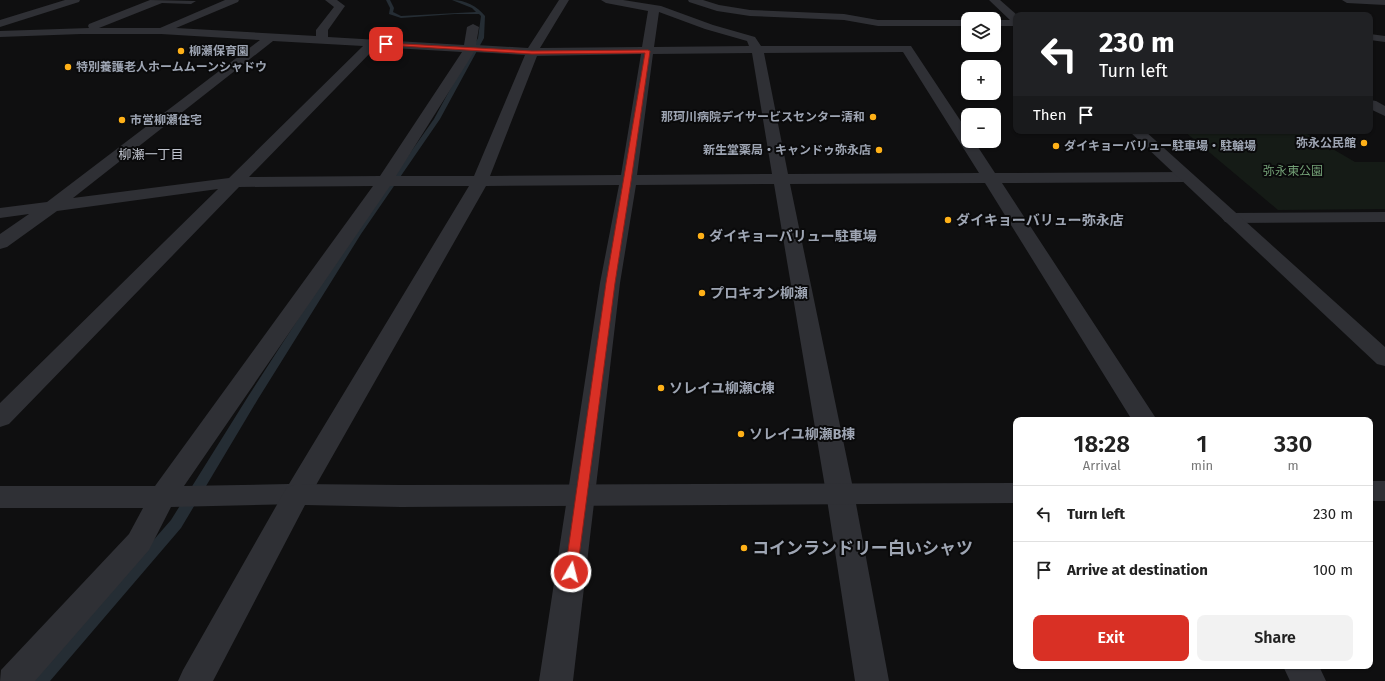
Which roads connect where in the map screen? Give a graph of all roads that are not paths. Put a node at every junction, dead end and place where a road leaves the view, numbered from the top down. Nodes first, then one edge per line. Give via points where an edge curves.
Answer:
1 (53, 0) edge
2 (155, 0) edge
3 (160, 0) edge
4 (234, 0) edge
5 (330, 0) edge
6 (564, 0) edge
7 (606, 0) edge
8 (694, 0) edge
9 (994, 0) edge
10 (1347, 0) edge
11 (70, 2) edge
12 (191, 2) dead end
13 (1385, 2) edge
14 (654, 8) junction
15 (750, 13) junction
16 (1013, 17) edge
17 (961, 23) edge
18 (1001, 23) edge
19 (1013, 23) edge
20 (0, 24) edge
21 (473, 27) dead end
22 (81, 31) junction
23 (161, 31) junction
24 (0, 34) edge
25 (271, 37) junction
26 (1373, 37) edge
27 (1385, 39) edge
28 (322, 40) junction
29 (373, 43) junction
30 (754, 44) junction
31 (476, 50) junction
32 (648, 51) junction
33 (532, 52) junction
34 (1375, 104) edge
35 (1385, 112) edge
36 (1139, 134) edge
37 (1186, 177) junction
38 (991, 179) junction
39 (781, 180) junction
40 (385, 181) junction
41 (480, 181) junction
42 (628, 181) junction
43 (235, 182) junction
44 (52, 206) junction
45 (0, 214) edge
46 (1385, 217) edge
47 (1231, 218) junction
48 (0, 243) edge
49 (1385, 359) edge
50 (1143, 417) edge
51 (0, 418) edge
52 (1373, 491) edge
53 (1385, 491) edge
54 (840, 493) junction
55 (1013, 493) edge
56 (297, 494) junction
57 (581, 495) junction
58 (0, 497) edge
59 (162, 498) junction
60 (1302, 669) edge
61 (13, 681) edge
62 (195, 681) edge
63 (556, 681) edge
64 (872, 681) edge
65 (1309, 681) edge

1 - 11 street
2 - 3 street
3 - 12 street
3 - 22 street
4 - 23 street
5 - 28 street via 340,6 322,30
6 - 33 street
7 - 14 street
8 - 15 street via 717,8
9 - 16 street
10 - 13 street
11 - 20 street
14 - 30 street via 661,8
14 - 32 street
15 - 17 street via 783,10 878,24
15 - 30 street
18 - 19 street
21 - 31 street
22 - 23 street
22 - 24 street
23 - 25 street
25 - 28 street
25 - 44 street
26 - 27 street
28 - 29 street
29 - 31 street
29 - 43 street
30 - 32 street
30 - 38 street via 907,48
30 - 39 street
31 - 33 street
31 - 40 street
32 - 33 street
32 - 42 street
33 - 41 street
34 - 35 street
36 - 37 street
37 - 38 street
37 - 47 street
38 - 39 street
38 - 50 street
39 - 42 street
39 - 54 street
40 - 41 street
40 - 43 street
40 - 59 street
41 - 42 street
41 - 56 street
42 - 57 street via 610,283
43 - 44 street
43 - 51 street
44 - 45 street
44 - 48 street
46 - 47 street
47 - 49 street
52 - 53 street
54 - 55 street
54 - 57 street
54 - 64 street
56 - 57 street
56 - 59 street
56 - 62 street
57 - 63 street
58 - 59 street
59 - 61 street via 139,542
60 - 65 street

